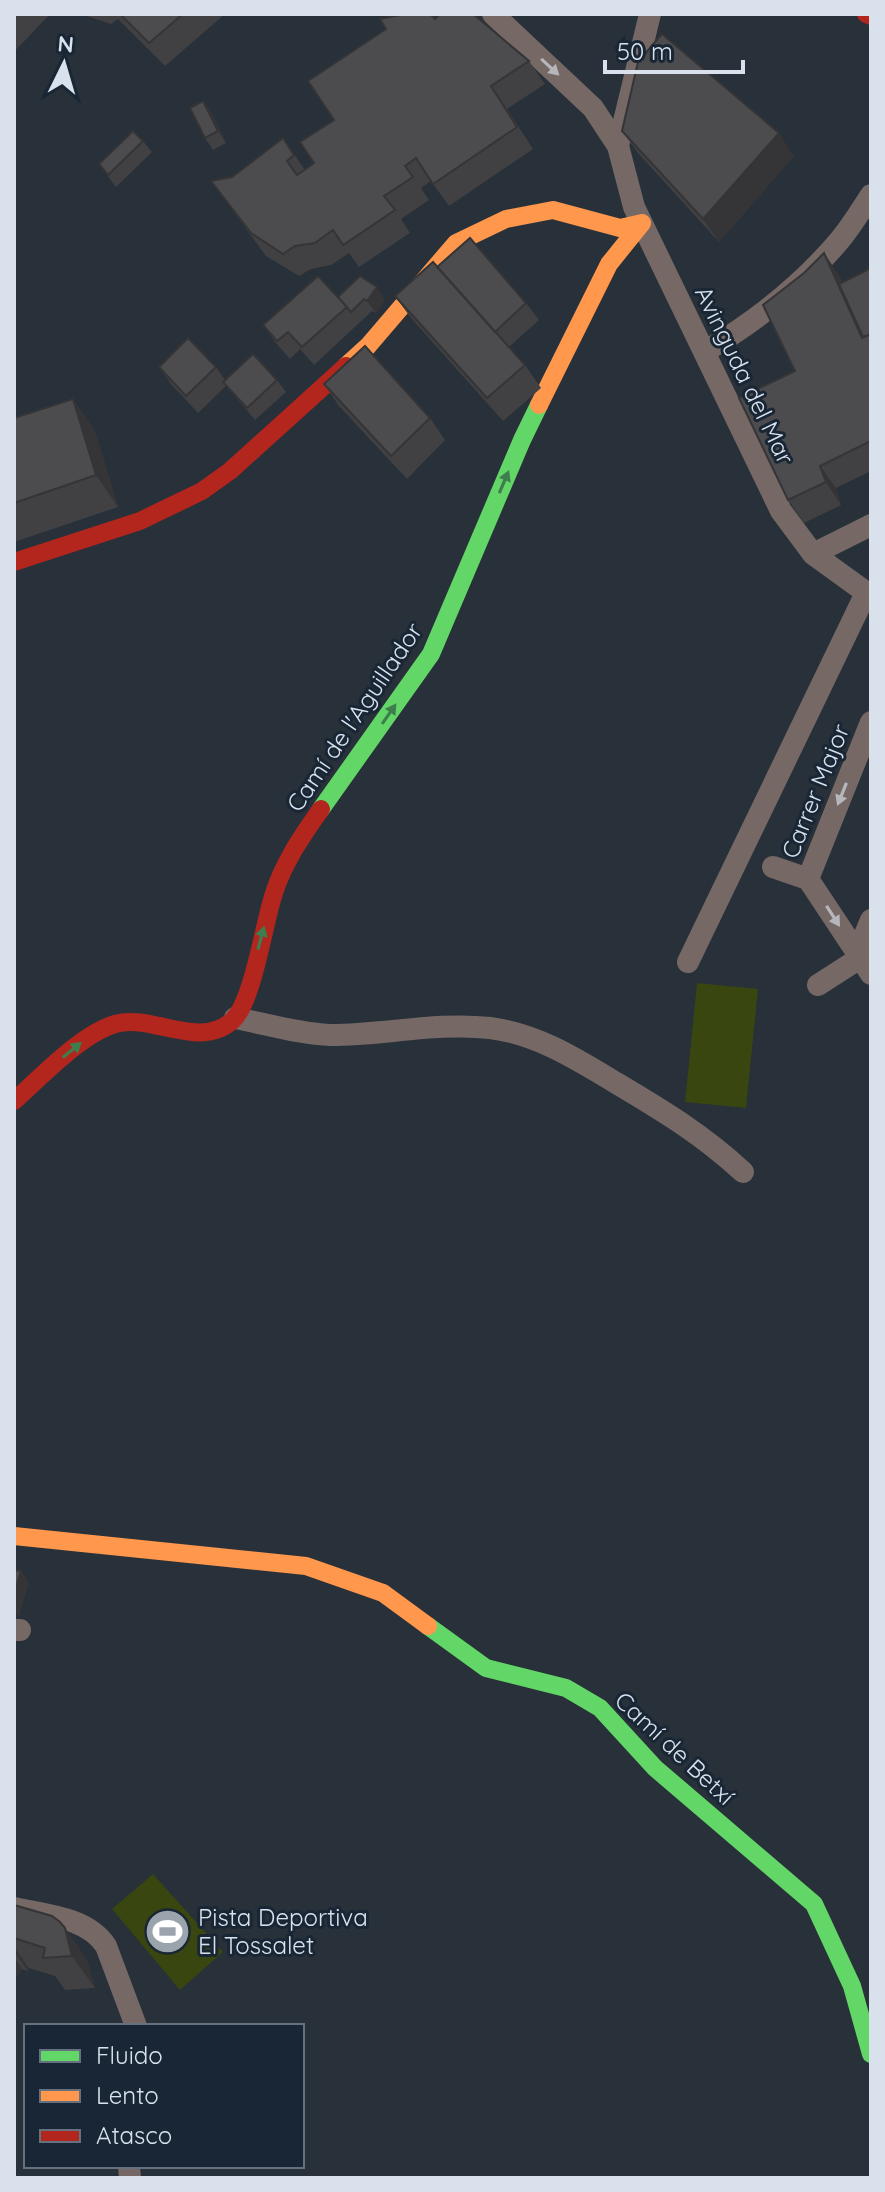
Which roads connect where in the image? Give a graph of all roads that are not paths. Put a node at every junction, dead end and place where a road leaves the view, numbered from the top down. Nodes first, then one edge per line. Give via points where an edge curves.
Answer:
1 (493, 14) edge
2 (650, 14) edge
3 (618, 146) junction
4 (871, 195) edge
5 (642, 223) junction
6 (704, 352) junction
7 (871, 525) edge
8 (813, 554) junction
9 (14, 562) edge
10 (869, 594) edge
11 (871, 722) edge
12 (773, 867) dead end
13 (808, 879) junction
14 (871, 920) edge
15 (688, 962) dead end
16 (863, 962) edge
17 (818, 985) dead end
18 (235, 1018) junction
19 (14, 1101) edge
20 (743, 1172) dead end
21 (14, 1536) edge
22 (14, 1908) edge
23 (135, 2024) edge
24 (871, 2054) edge

1 -> 3 street, Avinguda del Mar via 593,108
2 - 3 street, Avinguda del Mar
3 - 5 street, Avinguda del Mar
4 - 6 street via 841,240 792,291
5 - 6 street, Avinguda del Mar
5 - 9 street via 620,228 553,210 506,219 456,243 368,346 230,471 140,521
18 -> 5 street, Camí de l'Aguillador via 246,998 274,892 293,849 431,654 522,440 609,264
6 - 8 street, Avinguda del Mar via 781,511
7 - 8 street
8 - 10 street, Avinguda del Mar
10 - 15 street
11 -> 13 street, Carrer Major
12 - 13 street, Carrer Major
13 -> 16 street, Carrer Major
14 - 16 street
16 - 17 street
19 -> 18 street via 77,1044 114,1024 197,1032 215,1030
18 - 20 street via 328,1035 464,1027 516,1033 559,1048 682,1122
21 - 24 street, Camí de Betxí via 306,1566 383,1593 486,1668 566,1688 600,1708 655,1768 814,1904 852,1986
22 - 23 street via 69,1920 99,1935

